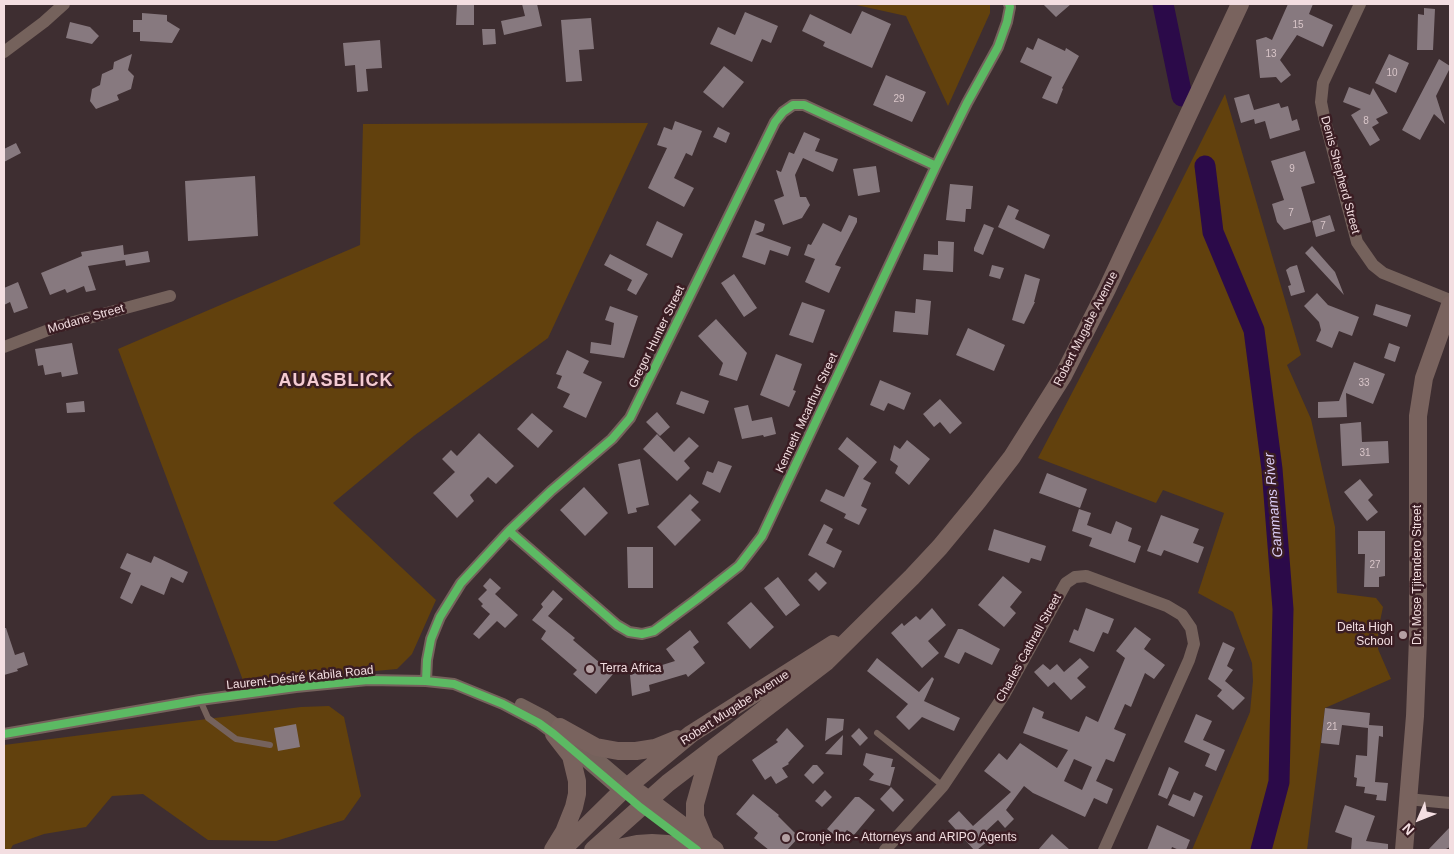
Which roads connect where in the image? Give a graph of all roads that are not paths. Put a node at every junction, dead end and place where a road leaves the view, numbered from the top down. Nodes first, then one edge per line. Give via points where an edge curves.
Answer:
1 (64, 4) edge
2 (1009, 4) edge
3 (1240, 4) edge
4 (1360, 4) edge
5 (5, 49) edge
6 (936, 166) junction
7 (170, 296) dead end
8 (1450, 300) edge
9 (1450, 305) edge
10 (4, 347) edge
11 (509, 531) junction
12 (873, 617) junction
13 (426, 681) junction
14 (200, 700) junction
15 (557, 731) junction
16 (877, 733) dead end
17 (4, 734) edge
18 (691, 734) junction
19 (270, 745) dead end
20 (710, 751) junction
21 (943, 786) junction
22 (625, 789) junction
23 (1408, 799) junction
24 (1450, 803) edge
25 (644, 804) junction
26 (706, 848) edge
27 (553, 850) edge
28 (562, 850) edge
29 (593, 850) edge
30 (616, 850) edge
31 (686, 850) edge
32 (885, 850) edge
33 (1104, 850) edge
34 (1404, 850) edge

1 - 5 street
2 - 6 street, Kenneth Mcarthur Street via 1007,22 998,46
3 - 12 main road, Robert Mugabe Avenue via 1063,376 1012,458 934,553
4 - 8 street, Denis Shepherd Street via 1323,83 1321,102 1357,242 1383,273
6 - 11 street, Gregor Hunter Street via 804,105 793,105 783,112 775,122 630,418 612,439 551,490
6 - 11 street, Kenneth Mcarthur Street via 762,536 739,566 654,631 642,634 617,625
7 - 10 street, Modane Street via 59,326
9 - 23 main road, Dr. Mose Tjitendero Street via 1424,378 1418,416 1418,638
11 - 13 street, Gregor Hunter Street via 461,583 440,617 427,660
12 - 18 main road, Robert Mugabe Avenue
12 - 20 main road, Robert Mugabe Avenue via 826,662
13 - 14 street, Laurent-Désiré Kabila Road via 368,680
13 - 15 street, Laurent-Désiré Kabila Road via 454,684
14 - 17 street, Laurent-Désiré Kabila Road
14 - 19 lane via 208,718 236,739
15 - 18 main road via 596,747 618,751 655,748
15 - 22 street, Laurent-Désiré Kabila Road
15 - 27 main road via 571,756 577,794 564,832
16 - 21 lane
18 - 22 main road, Robert Mugabe Avenue
20 - 25 main road, Robert Mugabe Avenue
20 - 26 main road via 695,804 695,817
21 - 32 street, Charles Cathrall Street
21 - 33 street, Charles Cathrall Street via 1004,695 1066,583 1075,577 1086,576 1167,606 1182,615 1191,628 1194,644
22 - 25 main road, Laurent-Désiré Kabila Road
22 - 28 main road, Robert Mugabe Avenue
23 - 24 street
23 - 34 main road, Dr. Mose Tjitendero Street
25 - 26 main road, Laurent-Désiré Kabila Road
25 - 29 main road, Robert Mugabe Avenue
30 - 31 main road via 652,843

